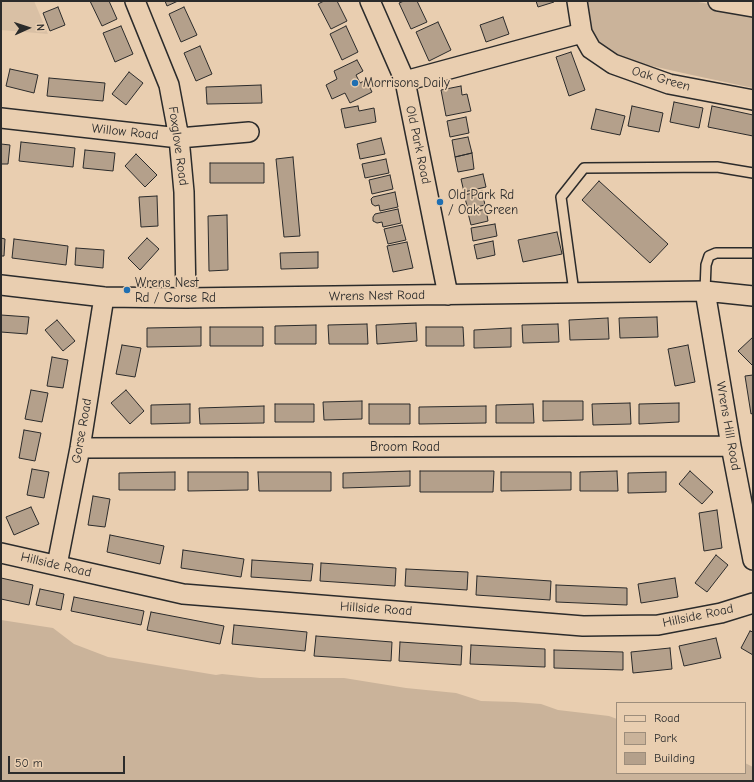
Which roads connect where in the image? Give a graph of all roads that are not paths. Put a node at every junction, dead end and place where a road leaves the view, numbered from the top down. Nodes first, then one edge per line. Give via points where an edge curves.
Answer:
1 (135, 1) edge
2 (370, 1) edge
3 (577, 1) edge
4 (718, 1) edge
5 (753, 7) edge
6 (582, 33) junction
7 (405, 81) junction
8 (753, 100) edge
9 (1, 118) edge
10 (249, 132) dead end
11 (179, 138) junction
12 (753, 172) edge
13 (753, 253) edge
14 (1, 285) edge
15 (705, 291) junction
16 (574, 292) junction
17 (448, 295) junction
18 (753, 296) edge
19 (104, 297) junction
20 (186, 298) junction
21 (731, 446) junction
22 (80, 448) junction
23 (1, 552) edge
24 (753, 560) edge
25 (58, 565) junction
26 (753, 603) edge

1 - 11 street, Foxglove Road via 169,85
2 - 7 street, Old Park Road
3 - 6 street, Oak Green
4 - 5 street
6 - 7 street
6 - 8 street, Oak Green via 591,49 613,64 669,84
7 - 17 street, Old Park Road
9 - 11 street, Willow Road
10 - 11 street, Willow Road
11 - 20 street, Foxglove Road via 184,192
12 - 16 lane via 717,167 584,168 560,197
13 - 15 lane via 716,253 709,256
14 - 19 street, Wrens Nest Road
15 - 16 street, Wrens Nest Road
15 - 18 street, Wrens Nest Road
15 - 21 street, Wrens Hill Road
16 - 17 street, Wrens Nest Road
17 - 20 street, Wrens Nest Road
19 - 20 street, Wrens Nest Road
19 - 22 street, Gorse Road
21 - 22 street, Broom Road
21 - 24 street, Wrens Hill Road
22 - 25 street, Gorse Road
23 - 25 street, Hillside Road
25 - 26 street, Hillside Road via 183,594 582,626 658,625 721,613

